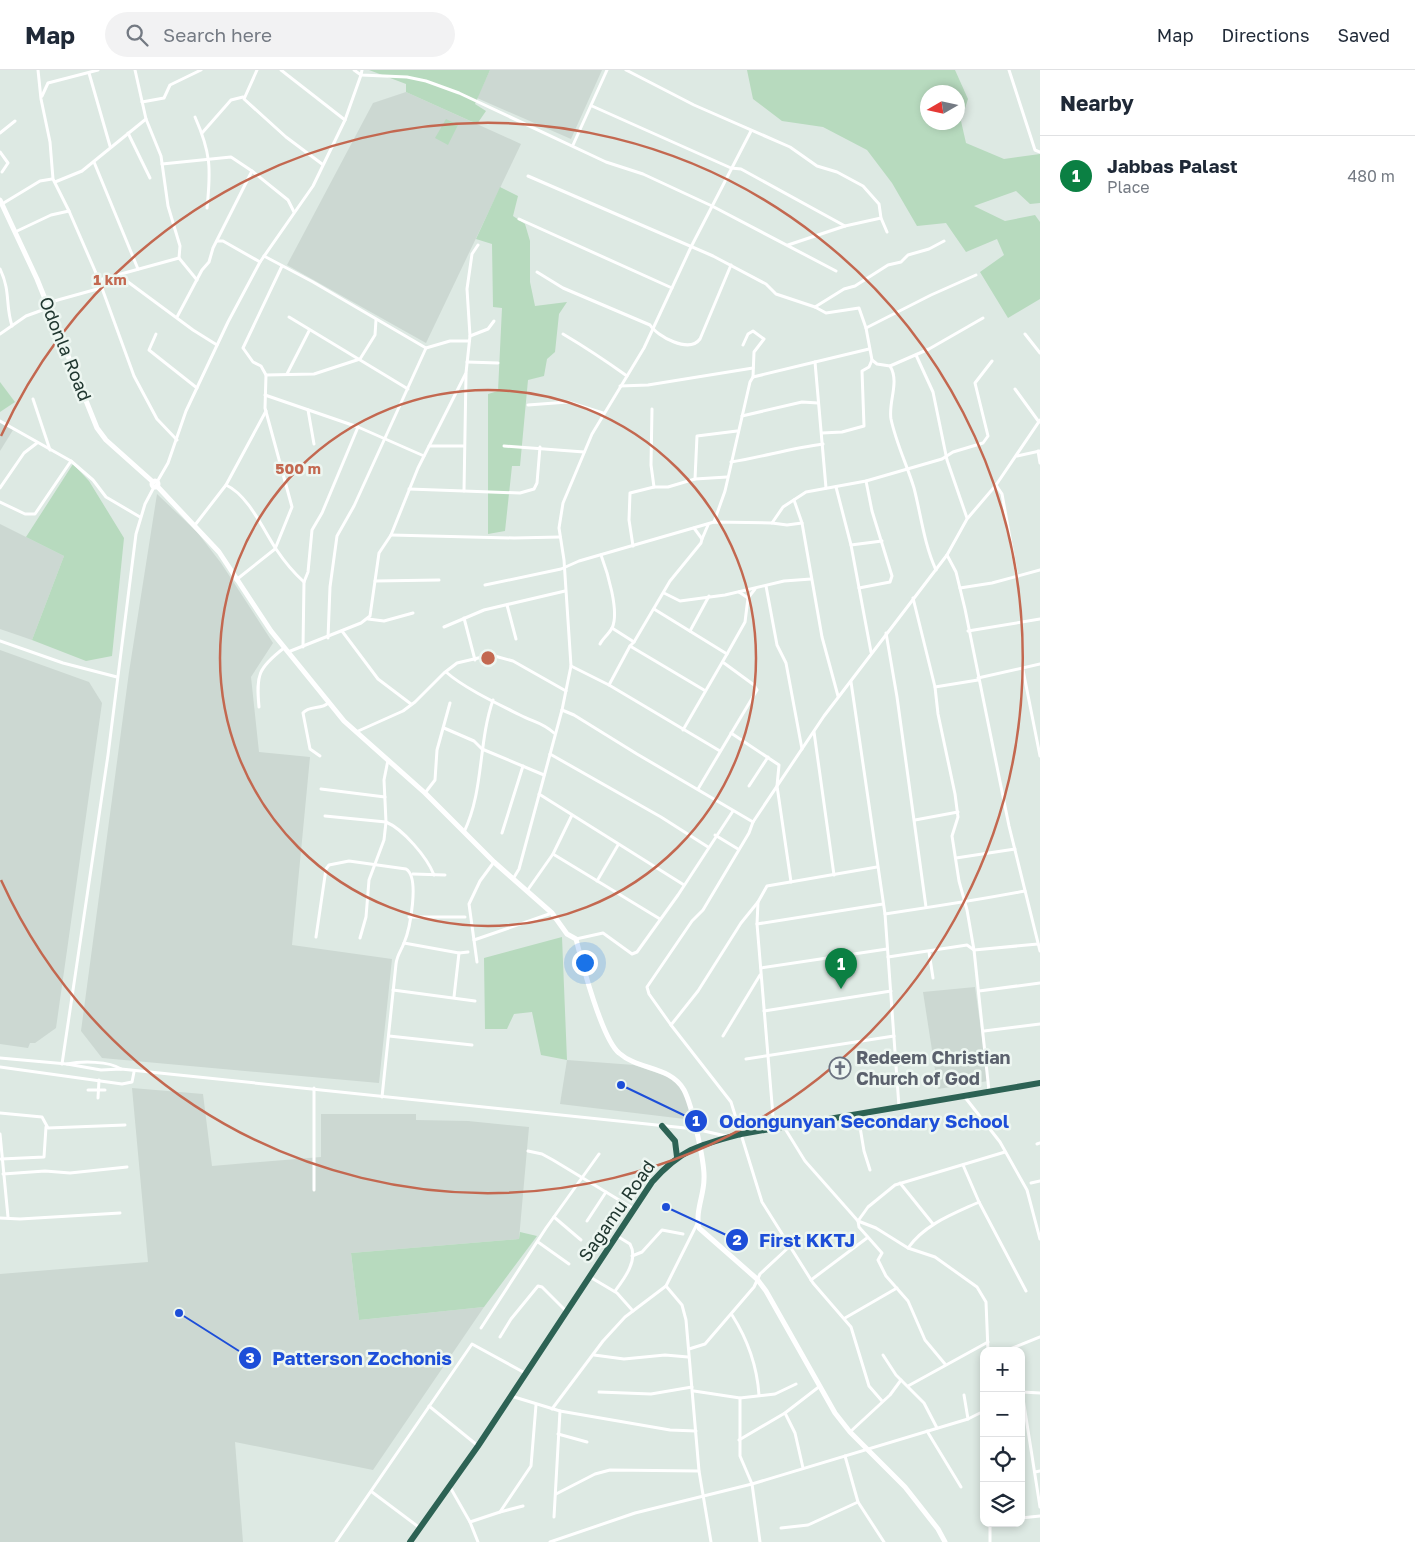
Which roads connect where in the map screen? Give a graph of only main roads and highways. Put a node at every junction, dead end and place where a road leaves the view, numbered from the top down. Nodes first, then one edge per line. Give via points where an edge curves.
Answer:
1 (1040, 1083) edge
2 (662, 1126) road end
3 (677, 1157) junction
4 (410, 1542) edge

1 - 3 highway, Sagamu Road via 741,1134
2 - 3 highway via 675,1141
3 - 4 highway, Sagamu Road via 652,1182 478,1446

